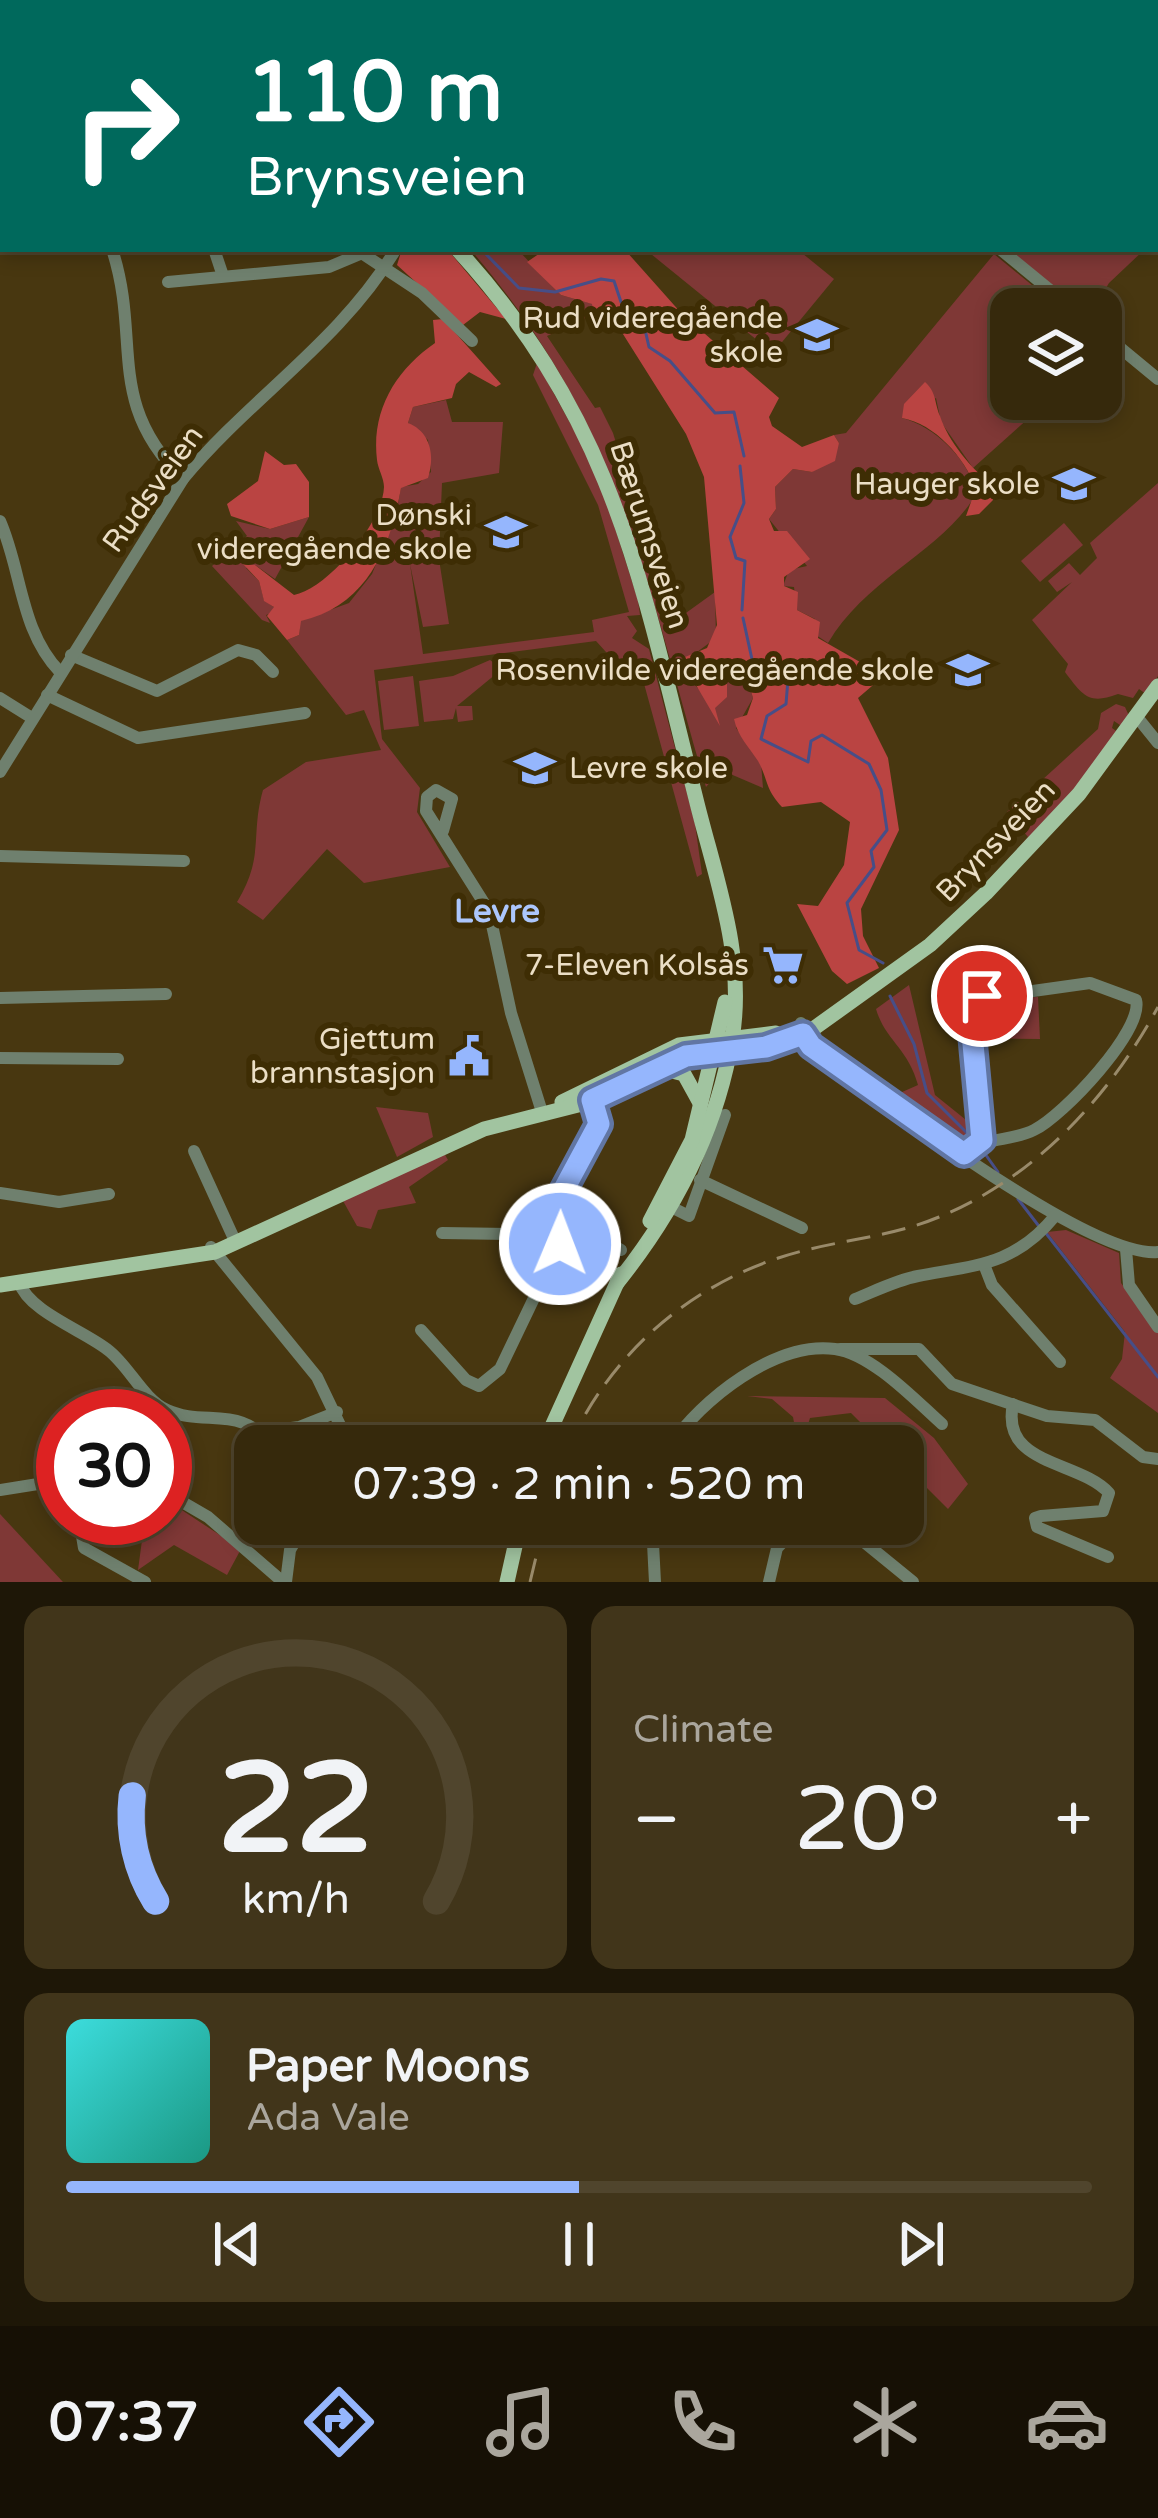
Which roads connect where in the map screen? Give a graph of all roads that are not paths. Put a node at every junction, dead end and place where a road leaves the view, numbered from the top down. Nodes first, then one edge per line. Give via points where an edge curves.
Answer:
1 (113, 252) edge
2 (215, 252) edge
3 (356, 252) edge
4 (460, 252) edge
5 (1004, 252) edge
6 (392, 256) edge
7 (222, 273) junction
8 (167, 281) dead end
9 (1047, 288) edge
10 (472, 341) dead end
11 (1122, 349) edge
12 (1158, 379) edge
13 (183, 479) junction
14 (0, 521) edge
15 (70, 656) junction
16 (60, 672) junction
17 (273, 672) dead end
18 (1158, 686) edge
19 (46, 695) junction
20 (0, 698) edge
21 (305, 713) dead end
22 (32, 718) junction
23 (1137, 718) junction
24 (1158, 743) edge
25 (0, 772) edge
26 (443, 831) dead end
27 (0, 856) edge
28 (184, 861) dead end
29 (166, 994) dead end
30 (0, 998) edge
31 (806, 1029) junction
32 (724, 1045) junction
33 (0, 1058) edge
34 (118, 1059) dead end
35 (657, 1067) junction
36 (590, 1095) junction
37 (701, 1105) junction
38 (542, 1112) junction
39 (725, 1115) dead end
40 (982, 1140) junction
41 (194, 1150) dead end
42 (964, 1154) junction
43 (700, 1180) junction
44 (0, 1193) edge
45 (109, 1194) dead end
46 (665, 1205) junction
47 (1055, 1216) junction
48 (565, 1226) junction
49 (802, 1228) dead end
50 (442, 1233) dead end
51 (234, 1240) junction
52 (212, 1249) junction
53 (1126, 1249) junction
54 (621, 1250) dead end
55 (1158, 1252) edge
56 (549, 1267) junction
57 (985, 1267) junction
58 (19, 1282) junction
59 (0, 1285) edge
60 (855, 1299) dead end
61 (1158, 1327) edge
62 (422, 1330) dead end
63 (839, 1349) junction
64 (1060, 1362) dead end
65 (1013, 1404) junction
66 (337, 1412) junction
67 (942, 1424) dead end
68 (245, 1425) edge
69 (301, 1425) edge
70 (342, 1425) edge
71 (551, 1425) edge
72 (689, 1425) edge
73 (1158, 1459) edge
74 (36, 1484) edge
75 (0, 1490) edge
76 (192, 1508) edge
77 (84, 1545) edge
78 (293, 1545) edge
79 (516, 1545) edge
80 (653, 1545) edge
81 (780, 1545) edge
82 (868, 1545) edge
83 (1108, 1558) dead end
84 (145, 1582) edge
85 (284, 1582) edge
86 (508, 1582) edge
87 (655, 1582) edge
88 (770, 1582) edge
89 (913, 1582) edge

1 - 13 street via 134,410
2 - 7 street
3 - 7 street via 328,267
4 - 32 main road, Bærumsveien via 546,361 605,471 637,565 733,955
5 - 9 street
6 - 10 street
6 - 13 street, Rudsveien via 312,356
7 - 8 street
11 - 12 street
13 - 15 street, Rudsveien
14 - 16 street via 20,599
15 - 16 street, Rudsveien
15 - 17 street via 157,691 238,650
16 - 19 street, Rudsveien
18 - 23 main road, Brynsveien
19 - 21 street via 138,738
19 - 22 street, Rudsveien
20 - 22 street
22 - 25 street, Rudsveien
23 - 24 street
23 - 31 main road, Brynsveien via 1048,830 977,902 930,945
26 - 38 street via 489,911
27 - 28 street
29 - 30 street
31 - 32 main road, Brynsveien
31 - 42 street via 835,1063
32 - 35 main road, Brynsveien
32 - 36 main road, Brynsveien via 668,1049
32 - 37 main road, Bærumsveien
32 - 46 main road, Bærumsveien via 703,1138
33 - 34 street
35 - 36 main road, Brynsveien
35 - 37 main road via 684,1074
36 - 38 main road, Brynsveien
36 - 48 street via 599,1124 557,1202
37 - 46 main road, Bærumsveien
38 - 51 main road, Brynsveien via 445,1144
39 - 43 street, Bærumsveien
40 - 40 street via 1026,1133 1063,1109 1135,1019 1136,1000 1090,983 976,999 970,1012
40 - 42 street
41 - 51 street
42 - 47 street
43 - 46 street, Bærumsveien via 689,1216
43 - 49 street
44 - 45 street via 59,1202
46 - 71 main road, Bærumsveien via 617,1283
47 - 53 street
47 - 57 street
48 - 54 street
48 - 56 street
50 - 56 street via 509,1234
51 - 52 main road, Brynsveien
52 - 58 main road, Brynsveien
52 - 66 street via 301,1355
53 - 55 street
53 - 61 street via 1129,1285
56 - 62 street via 489,1382 466,1380
57 - 60 street via 918,1276
57 - 64 street
58 - 59 main road, Brynsveien
58 - 68 street via 31,1300 109,1350 167,1410
63 - 65 street via 914,1347 952,1384
63 - 67 street
63 - 72 street via 801,1352 745,1377
65 - 73 street via 1096,1420
65 - 83 street via 1011,1427 1025,1449 1109,1493 1103,1511 1041,1516 1037,1527
66 - 69 street
66 - 70 street
74 - 75 street
76 - 85 street
77 - 84 street
78 - 85 street
79 - 86 main road
80 - 87 street
81 - 88 street
82 - 89 street

